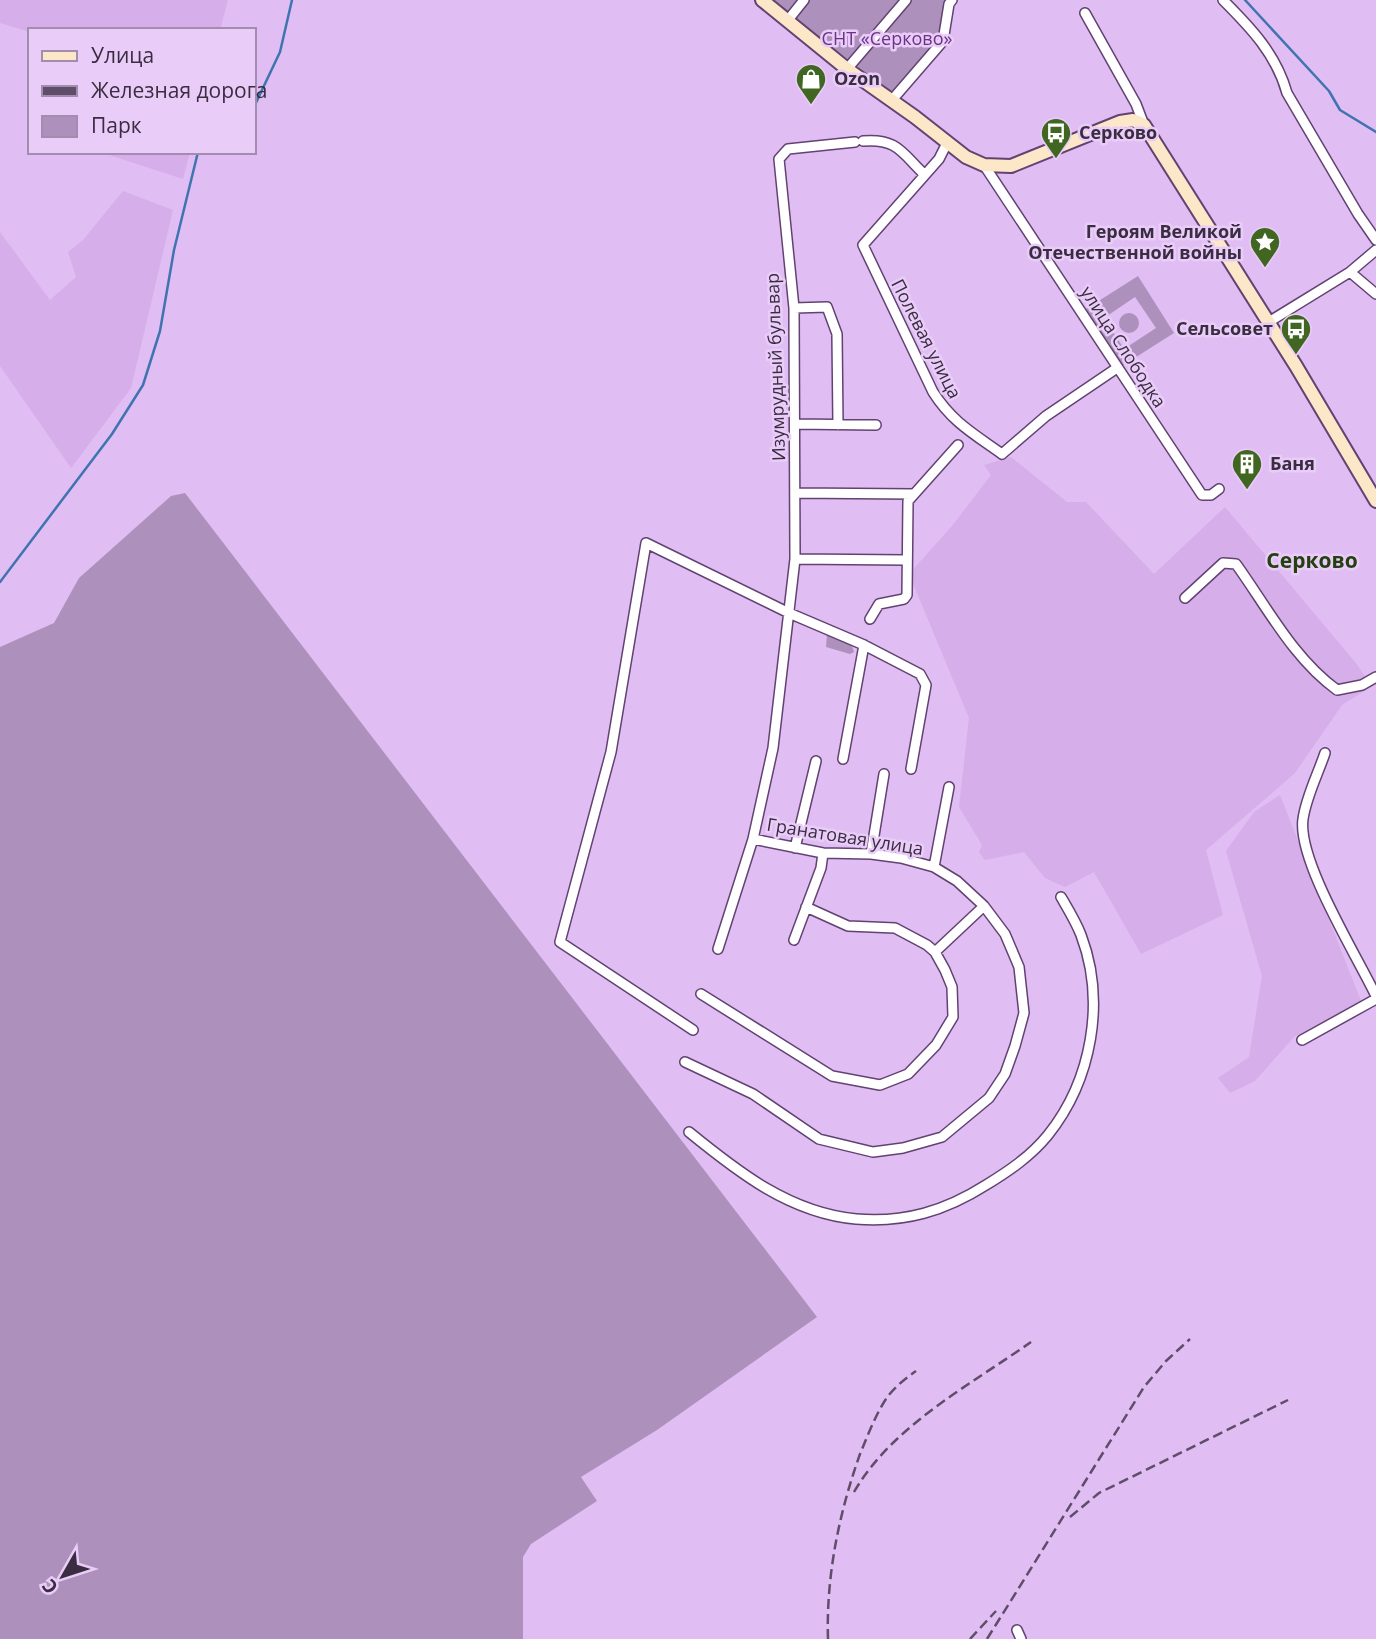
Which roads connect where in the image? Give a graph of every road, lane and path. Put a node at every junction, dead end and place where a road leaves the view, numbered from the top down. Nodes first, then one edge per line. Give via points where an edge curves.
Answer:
1 (762, 0) edge
2 (804, 0) edge
3 (906, 0) edge
4 (952, 0) edge
5 (1223, 0) edge
6 (1085, 13) dead end
7 (788, 20) junction
8 (848, 69) junction
9 (892, 100) junction
10 (1144, 125) junction
11 (947, 143) junction
12 (984, 165) junction
13 (924, 174) junction
14 (1376, 240) edge
15 (1376, 250) edge
16 (1350, 272) junction
17 (1376, 294) edge
18 (794, 308) junction
19 (1267, 323) junction
20 (1117, 368) junction
21 (795, 424) junction
22 (838, 425) junction
23 (876, 425) dead end
24 (958, 445) dead end
25 (1219, 489) dead end
26 (795, 493) junction
27 (914, 494) junction
28 (1376, 501) edge
29 (795, 559) junction
30 (906, 560) junction
31 (1185, 598) dead end
32 (789, 613) junction
33 (870, 619) dead end
34 (864, 646) junction
35 (1376, 677) edge
36 (1325, 753) dead end
37 (843, 759) dead end
38 (816, 761) dead end
39 (911, 769) dead end
40 (884, 774) dead end
41 (949, 786) dead end
42 (752, 839) junction
43 (795, 848) junction
44 (823, 853) junction
45 (871, 854) junction
46 (934, 867) junction
47 (1061, 897) dead end
48 (984, 906) junction
49 (806, 907) junction
50 (794, 940) dead end
51 (718, 949) dead end
52 (935, 951) junction
53 (701, 994) dead end
54 (1376, 998) edge
55 (693, 1030) dead end
56 (1302, 1040) dead end
57 (685, 1062) dead end
58 (690, 1132) dead end

1 - 7 main road
2 - 7 street
3 - 8 street
4 - 9 street via 943,41
5 - 14 street via 1264,43 1287,93
6 - 10 street
7 - 8 main road
8 - 9 main road
9 - 11 main road
10 - 12 main road via 1133,120 1121,122 1011,166
10 - 19 main road
11 - 12 main road
11 - 13 street, Полевая улица
12 - 20 street, улица Слободка
13 - 18 street, Изумрудный бульвар via 881,139 788,149 779,159
13 - 20 street, Полевая улица via 863,245 933,392 952,418 1002,454 1046,416
15 - 16 street
16 - 17 street
16 - 19 street
18 - 21 street, Изумрудный бульвар
18 - 22 street via 827,307 836,334
19 - 28 main road
20 - 25 street, улица Слободка via 1202,495
21 - 22 street
21 - 26 street, Изумрудный бульвар
22 - 23 street
24 - 27 street
26 - 27 street
26 - 29 street, Изумрудный бульвар
27 - 30 street via 908,501
29 - 30 street
29 - 32 street, Изумрудный бульвар
30 - 33 street via 907,595 881,603
31 - 35 street via 1223,563 1236,564 1316,675 1337,690
32 - 34 street
32 - 42 street, Изумрудный бульвар via 773,748
32 - 55 street via 646,543 611,752 560,942
34 - 37 street
34 - 39 street via 920,674 926,685
36 - 54 street via 1303,818 1303,836 1328,902
38 - 43 street
40 - 45 street
41 - 46 street
42 - 43 street, Гранатовая улица
42 - 51 street, Изумрудный бульвар
43 - 44 street, Гранатовая улица
44 - 45 street, Гранатовая улица
44 - 49 street
45 - 46 street, Гранатовая улица
46 - 48 street, Гранатовая улица
47 - 58 street via 1081,935 1092,976 1094,1018 1089,1050 1071,1100 1048,1136 1017,1166 944,1209 898,1220 855,1219 811,1210 774,1193 742,1175
48 - 52 street
48 - 57 street, Гранатовая улица via 1005,934 1019,967 1024,1013 1016,1046 997,1086 942,1138 873,1152 819,1139 753,1094
49 - 50 street
49 - 52 street via 848,926 895,928
52 - 53 street via 952,988 953,1017 936,1045 908,1074 880,1086 832,1076
54 - 56 street

